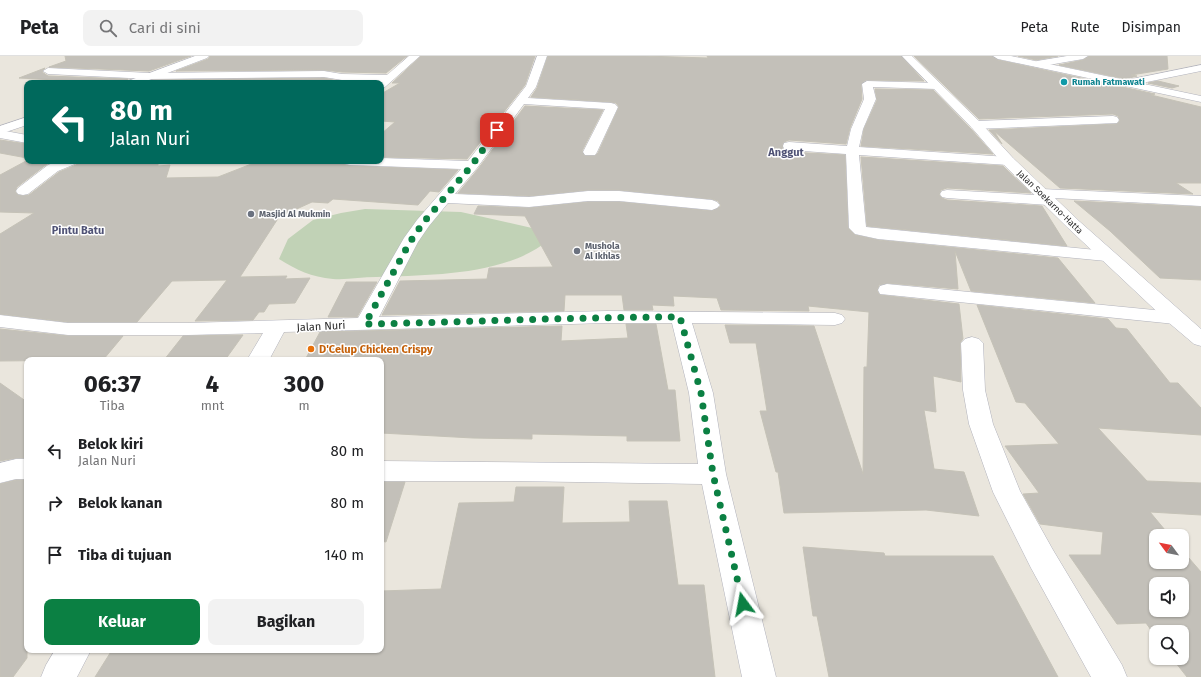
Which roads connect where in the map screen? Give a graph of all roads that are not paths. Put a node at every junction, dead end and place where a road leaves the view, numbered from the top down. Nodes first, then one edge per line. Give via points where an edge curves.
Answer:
1 (204, 56) edge
2 (415, 56) edge
3 (542, 56) edge
4 (907, 56) edge
5 (998, 56) edge
6 (1082, 56) edge
7 (1037, 64) junction
8 (1201, 68) edge
9 (48, 70) dead end
10 (150, 76) junction
11 (279, 76) junction
12 (140, 80) edge
13 (272, 80) edge
14 (367, 80) edge
15 (384, 82) edge
16 (1127, 83) junction
17 (937, 86) junction
18 (1201, 99) edge
19 (521, 101) junction
20 (1113, 120) dead end
21 (24, 122) edge
22 (976, 125) junction
23 (0, 130) edge
24 (0, 134) edge
25 (24, 138) edge
26 (789, 146) dead end
27 (852, 151) junction
28 (590, 152) dead end
29 (1008, 161) junction
30 (384, 162) edge
31 (63, 164) edge
32 (472, 165) junction
33 (23, 191) dead end
34 (947, 194) dead end
35 (1044, 196) junction
36 (444, 198) junction
37 (1201, 201) edge
38 (712, 205) dead end
39 (1106, 256) junction
40 (887, 290) dead end
41 (680, 317) junction
42 (1175, 318) junction
43 (835, 319) dead end
44 (0, 321) edge
45 (365, 324) junction
46 (276, 328) junction
47 (1201, 340) edge
48 (972, 343) dead end
49 (260, 357) edge
50 (24, 469) edge
51 (384, 471) edge
52 (0, 473) edge
53 (713, 474) junction
54 (72, 653) edge
55 (58, 677) edge
56 (759, 677) edge
57 (1110, 677) edge

1 - 10 street
2 - 15 street
3 - 19 street via 531,87
4 - 17 street, Jalan Soekarno-Hatta
5 - 7 street
6 - 7 street
7 - 16 street
8 - 16 street
9 - 10 street
10 - 11 street
10 - 12 street
11 - 13 street
11 - 14 street via 324,74
16 - 18 street
17 - 22 street, Jalan Soekarno-Hatta
17 - 27 street via 867,84 870,99 857,128
19 - 28 street via 611,106
19 - 32 street
20 - 22 street
21 - 23 street
22 - 29 street, Jalan Soekarno-Hatta
24 - 25 street
26 - 27 street
27 - 29 street
27 - 39 street via 857,228 861,231
29 - 35 street, Jalan Soekarno-Hatta
30 - 32 street
31 - 33 street via 53,168
32 - 36 street
34 - 35 street
35 - 37 street via 1143,197
35 - 39 street, Jalan Soekarno-Hatta
36 - 38 street via 518,202 619,196
36 - 45 street via 410,242
39 - 42 street, Jalan Soekarno-Hatta
40 - 42 street
41 - 43 street, Jalan Nuri
41 - 45 street, Jalan Nuri
41 - 53 street via 701,393
42 - 47 street, Jalan Soekarno-Hatta
44 - 46 street, Jalan Nuri via 68,329
45 - 46 street, Jalan Nuri
46 - 49 street
48 - 57 street via 974,390 981,424 1007,492 1042,559
50 - 52 street via 16,468
51 - 53 street
53 - 56 street
54 - 55 street

